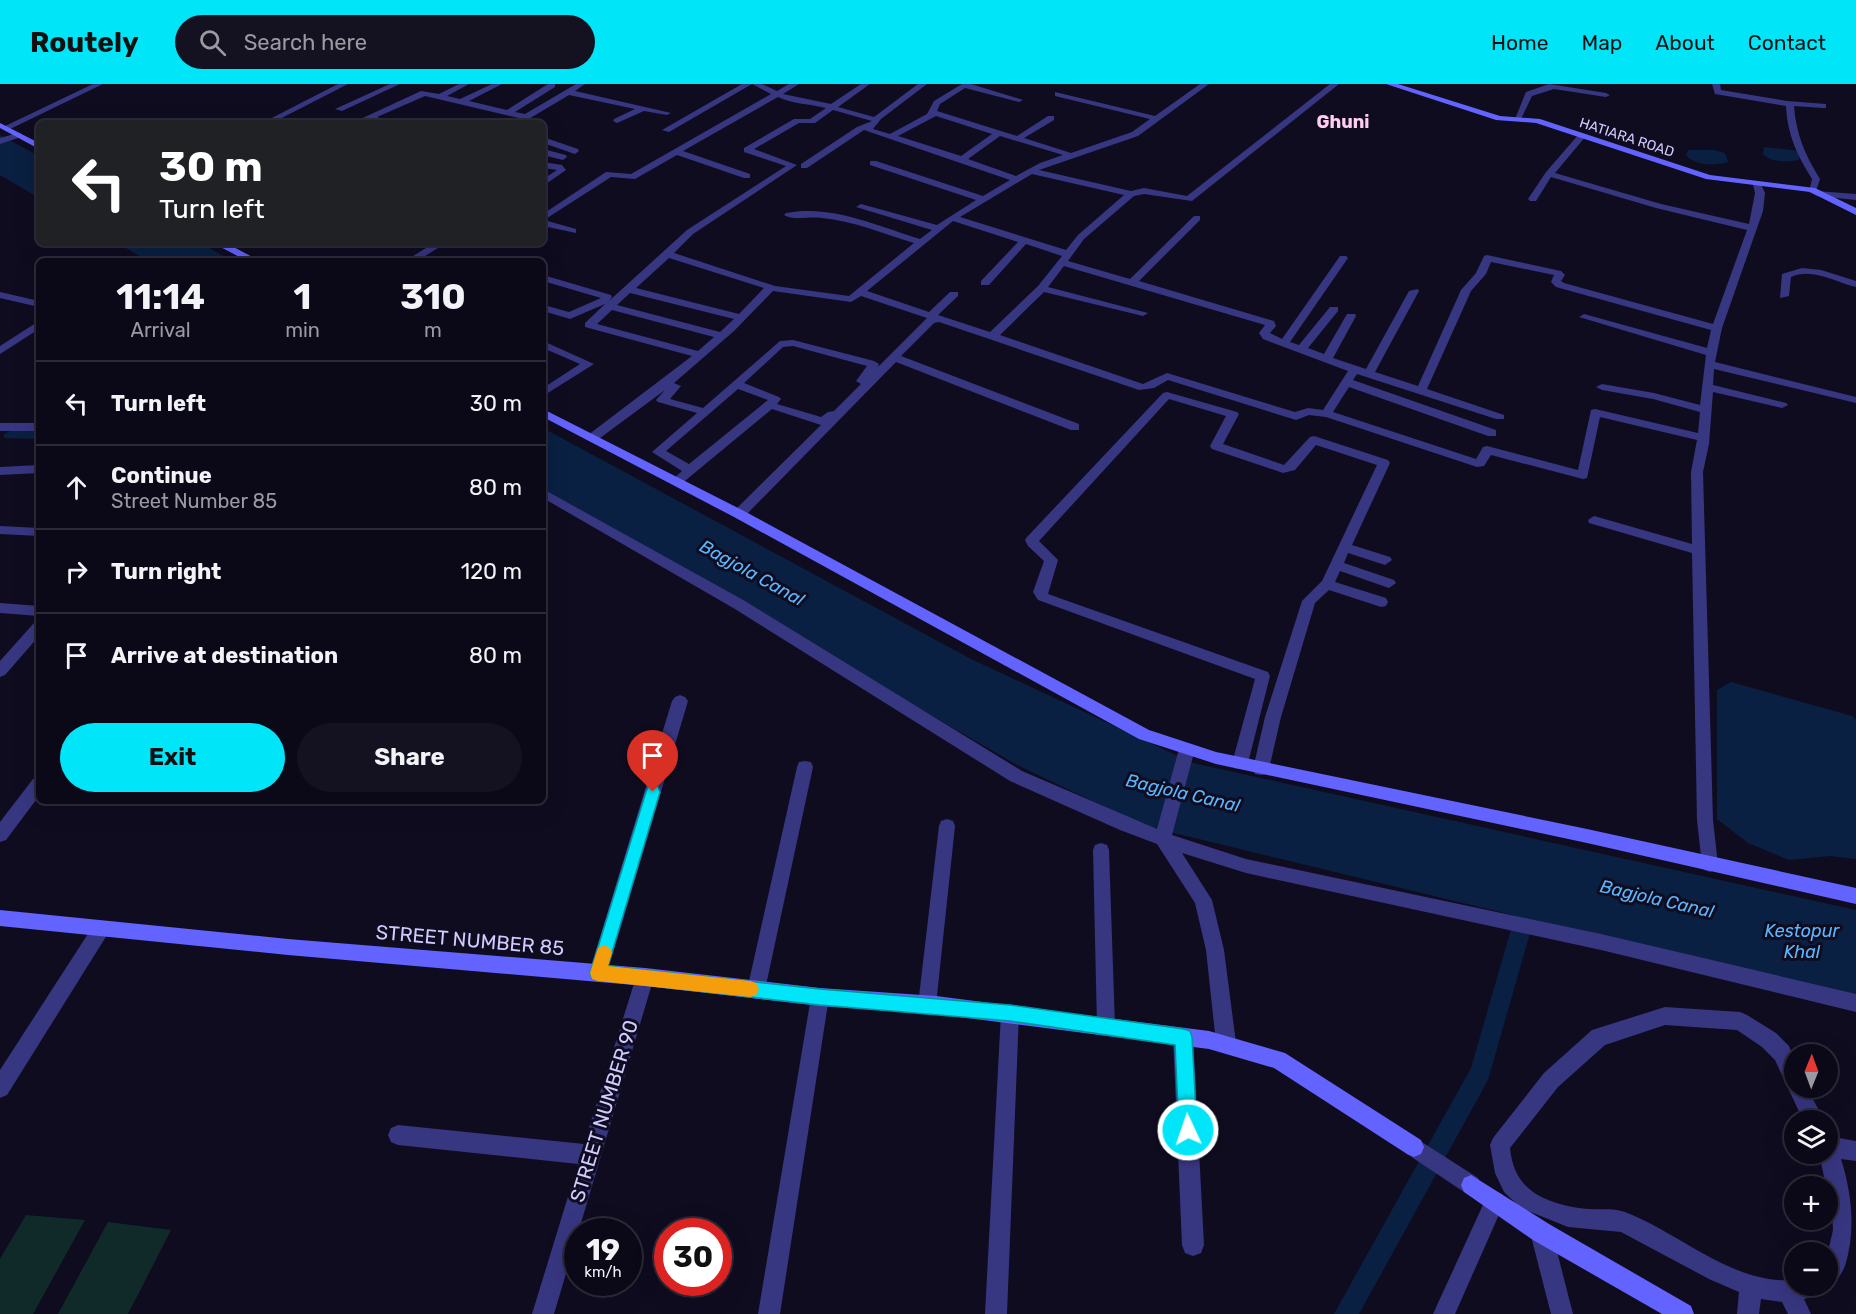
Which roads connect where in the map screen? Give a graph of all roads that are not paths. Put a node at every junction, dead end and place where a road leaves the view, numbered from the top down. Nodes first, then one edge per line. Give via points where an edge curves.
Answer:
1 (99, 84) edge
2 (344, 84) edge
3 (396, 84) edge
4 (434, 84) edge
5 (465, 84) edge
6 (498, 84) edge
7 (581, 84) edge
8 (748, 84) edge
9 (756, 84) edge
10 (795, 84) edge
11 (866, 84) edge
12 (923, 84) edge
13 (1205, 84) edge
14 (1335, 84) edge
15 (1390, 84) edge
16 (1716, 84) edge
17 (552, 85) edge
18 (966, 85) edge
19 (568, 92) junction
20 (419, 93) junction
21 (776, 94) junction
22 (1059, 94) dead end
23 (1606, 95) dead end
24 (441, 96) junction
25 (1019, 100) dead end
26 (463, 101) junction
27 (1789, 103) junction
28 (1823, 106) dead end
29 (832, 107) junction
30 (643, 108) junction
31 (339, 109) dead end
32 (508, 113) junction
33 (667, 113) dead end
34 (931, 114) junction
35 (368, 117) junction
36 (526, 117) junction
37 (1518, 117) junction
38 (1051, 118) dead end
39 (1158, 119) junction
40 (272, 120) edge
41 (362, 120) edge
42 (380, 120) edge
43 (520, 120) edge
44 (617, 121) dead end
45 (874, 122) junction
46 (3, 126) edge
47 (666, 130) dead end
48 (1000, 132) junction
49 (1582, 136) junction
50 (14, 137) junction
51 (891, 137) junction
52 (1017, 139) junction
53 (0, 141) edge
54 (546, 141) edge
55 (36, 145) edge
56 (575, 151) dead end
57 (674, 152) junction
58 (546, 153) edge
59 (1070, 156) junction
60 (563, 157) dead end
61 (961, 160) junction
62 (873, 163) dead end
63 (546, 166) edge
64 (804, 166) dead end
65 (1031, 171) junction
66 (1549, 174) junction
67 (747, 176) dead end
68 (1016, 179) junction
69 (546, 181) edge
70 (1758, 184) junction
71 (1815, 191) junction
72 (1131, 194) junction
73 (1856, 197) edge
74 (983, 199) junction
75 (1533, 200) dead end
76 (861, 207) dead end
77 (1856, 212) edge
78 (789, 215) dead end
79 (546, 216) edge
80 (952, 218) junction
81 (1197, 218) dead end
82 (546, 224) edge
83 (940, 228) junction
84 (1752, 228) junction
85 (573, 231) dead end
86 (1024, 241) junction
87 (923, 243) junction
88 (224, 246) edge
89 (436, 246) edge
90 (667, 254) junction
91 (249, 258) edge
92 (415, 258) edge
93 (1064, 258) junction
94 (1343, 258) dead end
95 (546, 279) edge
96 (985, 283) dead end
97 (1132, 283) junction
98 (1856, 286) edge
99 (771, 288) junction
100 (1042, 288) junction
101 (628, 289) junction
102 (1414, 291) dead end
103 (860, 292) junction
104 (954, 294) dead end
105 (0, 295) edge
106 (1784, 296) dead end
107 (36, 303) edge
108 (609, 306) junction
109 (546, 309) edge
110 (1335, 309) dead end
111 (1143, 313) dead end
112 (1351, 316) dead end
113 (740, 317) junction
114 (933, 317) junction
115 (1584, 318) dead end
116 (36, 326) edge
117 (1717, 328) junction
118 (721, 336) junction
119 (991, 336) junction
120 (1284, 343) junction
121 (546, 348) edge
122 (1301, 350) junction
123 (0, 351) edge
124 (699, 355) junction
125 (894, 357) junction
126 (1710, 358) junction
127 (1327, 359) junction
128 (1354, 369) junction
129 (690, 372) dead end
130 (1369, 374) junction
131 (1347, 382) junction
132 (736, 384) junction
133 (1602, 387) dead end
134 (1707, 387) junction
135 (546, 391) edge
136 (1421, 391) junction
137 (1856, 400) edge
138 (770, 405) junction
139 (1782, 405) dead end
140 (1706, 410) junction
141 (705, 412) junction
142 (546, 414) edge
143 (1328, 414) junction
144 (1500, 417) dead end
145 (0, 427) edge
146 (36, 427) edge
147 (1076, 427) dead end
148 (1492, 433) dead end
149 (592, 438) junction
150 (1704, 438) junction
151 (658, 452) junction
152 (642, 464) junction
153 (36, 469) edge
154 (690, 470) junction
155 (0, 471) edge
156 (676, 482) junction
157 (546, 495) edge
158 (739, 514) junction
159 (1594, 520) dead end
160 (0, 530) edge
161 (36, 532) edge
162 (1345, 546) junction
163 (1698, 550) junction
164 (1385, 560) dead end
165 (1336, 565) junction
166 (1389, 583) dead end
167 (1327, 584) junction
168 (1381, 602) dead end
169 (0, 608) edge
170 (36, 611) edge
171 (36, 630) edge
172 (0, 670) edge
173 (1263, 676) junction
174 (1284, 682) junction
175 (680, 701) dead end
176 (1187, 749) junction
177 (1240, 764) junction
178 (805, 767) dead end
179 (1261, 769) junction
180 (36, 788) edge
181 (947, 826) dead end
182 (0, 835) edge
183 (1164, 836) junction
184 (1101, 850) dead end
185 (1710, 864) junction
186 (1856, 896) edge
187 (0, 918) edge
188 (101, 930) junction
189 (598, 973) junction
190 (645, 977) junction
191 (756, 990) junction
192 (820, 997) junction
193 (1856, 1002) edge
194 (931, 1005) junction
195 (1010, 1013) junction
196 (1106, 1026) junction
197 (1184, 1037) junction
198 (1226, 1043) junction
199 (1784, 1058) edge
200 (0, 1088) edge
201 (398, 1135) dead end
202 (1838, 1148) edge
203 (1856, 1151) edge
204 (591, 1155) junction
205 (1833, 1164) edge
206 (1495, 1201) junction
207 (1540, 1205) junction
208 (1537, 1229) junction
209 (1193, 1245) dead end
210 (1838, 1257) edge
211 (1751, 1287) junction
212 (1784, 1291) edge
213 (1790, 1296) edge
214 (543, 1314) edge
215 (769, 1314) edge
216 (996, 1314) edge
217 (1444, 1314) edge
218 (1562, 1314) edge
219 (1683, 1314) edge
220 (1748, 1314) edge
221 (1800, 1314) edge

1 - 46 street
2 - 40 street
3 - 31 street
4 - 20 street
5 - 24 street
6 - 26 street
7 - 19 street
8 - 47 street
9 - 21 street
10 - 21 street
11 - 29 street
12 - 45 street
13 - 39 street
14 - 72 street via 1189,199 1144,191
15 - 37 street, HATIARA ROAD via 1498,118
16 - 27 street via 1718,92
17 - 32 street
18 - 25 street
18 - 34 street via 937,103
19 - 30 street
19 - 36 street
20 - 24 street
20 - 35 street
21 - 29 street
21 - 57 street
22 - 39 street
23 - 37 street via 1552,86 1529,94
24 - 26 street
26 - 32 street
27 - 28 street
27 - 71 street via 1801,155 1816,179
29 - 45 street
29 - 90 street via 812,121 797,121 747,150 793,165 690,232
30 - 33 street
30 - 44 street
32 - 36 street
34 - 48 street
34 - 51 street
35 - 41 street
35 - 42 street
36 - 43 street
37 - 49 street, HATIARA ROAD
38 - 52 street
39 - 59 street via 1135,134
45 - 51 street via 869,130
45 - 64 street
46 - 50 street
48 - 52 street
48 - 61 street
49 - 66 street
49 - 70 street, HATIARA ROAD via 1709,177
50 - 53 street
50 - 55 street
51 - 61 street
52 - 59 street
54 - 56 street
57 - 67 street
57 - 79 street via 631,177 609,174
58 - 60 street
59 - 65 street
61 - 68 street
62 - 74 street
63 - 69 street via 562,171
65 - 68 street
65 - 72 street
66 - 75 street
66 - 84 street
68 - 74 street
70 - 71 street, HATIARA ROAD
70 - 84 street via 1758,211
71 - 73 street
71 - 77 street, HATIARA ROAD
72 - 93 street via 1096,222
74 - 80 street
76 - 83 street
78 - 87 street via 835,217
80 - 83 street
80 - 86 street
81 - 97 street
82 - 85 street
83 - 87 street
84 - 117 street
86 - 93 street
86 - 96 street
87 - 103 street
88 - 91 street
89 - 92 street
90 - 99 street
90 - 101 street
93 - 97 street
93 - 100 street
94 - 120 street
95 - 109 street via 607,297 570,316
97 - 120 street via 1270,323 1265,334
98 - 106 street via 1796,270 1786,276
99 - 103 street via 849,299
99 - 113 street
100 - 111 street
100 - 119 street
101 - 108 street
101 - 113 street
102 - 130 street
103 - 114 street
104 - 114 street
105 - 107 street
108 - 118 street
108 - 124 street via 589,326
110 - 122 street
112 - 127 street
113 - 118 street
114 - 119 street
114 - 125 street
115 - 126 street
116 - 123 street
117 - 126 street
117 - 136 street via 1560,285 1556,282 1560,274 1557,273 1487,258 1481,274 1466,290
118 - 124 street
119 - 143 street via 1143,388 1167,376 1296,416 1308,411
120 - 122 street
121 - 135 street via 588,364
122 - 127 street
124 - 149 street
125 - 147 street
125 - 158 street
126 - 134 street
126 - 137 street
127 - 128 street
128 - 130 street
128 - 131 street
129 - 141 street via 661,399
130 - 136 street
131 - 143 street
131 - 148 street
132 - 138 street via 775,399
132 - 138 street via 783,342 873,364 866,377 824,421
132 - 141 street
133 - 140 street
134 - 139 street
134 - 140 street
136 - 144 street
138 - 154 street
140 - 150 street
141 - 151 street
142 - 149 street
143 - 150 street via 1475,463 1480,463 1487,450 1579,476 1584,474 1594,412
145 - 146 street
149 - 152 street
150 - 163 street via 1697,472
151 - 152 street
151 - 154 street
152 - 156 street
153 - 155 street
154 - 156 street
156 - 158 street
157 - 183 street via 740,605 1016,776 1116,821
158 - 176 street via 1089,707 1144,735
159 - 163 street
160 - 161 street
162 - 164 street
162 - 165 street
162 - 173 street via 1383,462 1314,440 1291,467 1283,469 1216,446 1233,414 1169,395 1032,540 1051,560 1040,588 1043,597
163 - 185 street via 1705,820
165 - 166 street
165 - 167 street
167 - 168 street
167 - 174 street via 1309,601
169 - 170 street
171 - 172 street
173 - 174 street
173 - 177 street
174 - 179 street
175 - 189 street
176 - 177 street
176 - 183 street
177 - 179 street
178 - 191 street
179 - 185 street
180 - 182 street
181 - 194 street
183 - 193 street via 1246,866 1601,942
183 - 198 street via 1203,900 1215,950
184 - 196 street
185 - 186 street
187 - 188 street, STREET NUMBER 85
188 - 189 street, STREET NUMBER 85
188 - 200 street
189 - 190 street, STREET NUMBER 85
190 - 191 street, STREET NUMBER 85
190 - 204 street, STREET NUMBER 90
191 - 192 street, STREET NUMBER 85
192 - 194 street, STREET NUMBER 85
192 - 215 street
194 - 195 street, STREET NUMBER 85
195 - 196 street, STREET NUMBER 85
195 - 216 street
196 - 197 street, STREET NUMBER 85
197 - 198 street, STREET NUMBER 85
197 - 209 street
198 - 206 street, STREET NUMBER 85 via 1278,1060
199 - 207 street via 1769,1040 1740,1021 1665,1016 1599,1037 1551,1080 1500,1145 1503,1173 1524,1197
201 - 204 street
202 - 203 street
204 - 214 street, STREET NUMBER 90
205 - 210 street via 1846,1204 1846,1243
206 - 208 street
206 - 217 street
207 - 208 street
207 - 211 street via 1582,1219 1621,1221
208 - 218 street
208 - 219 street
211 - 212 street
211 - 220 street
213 - 221 street

